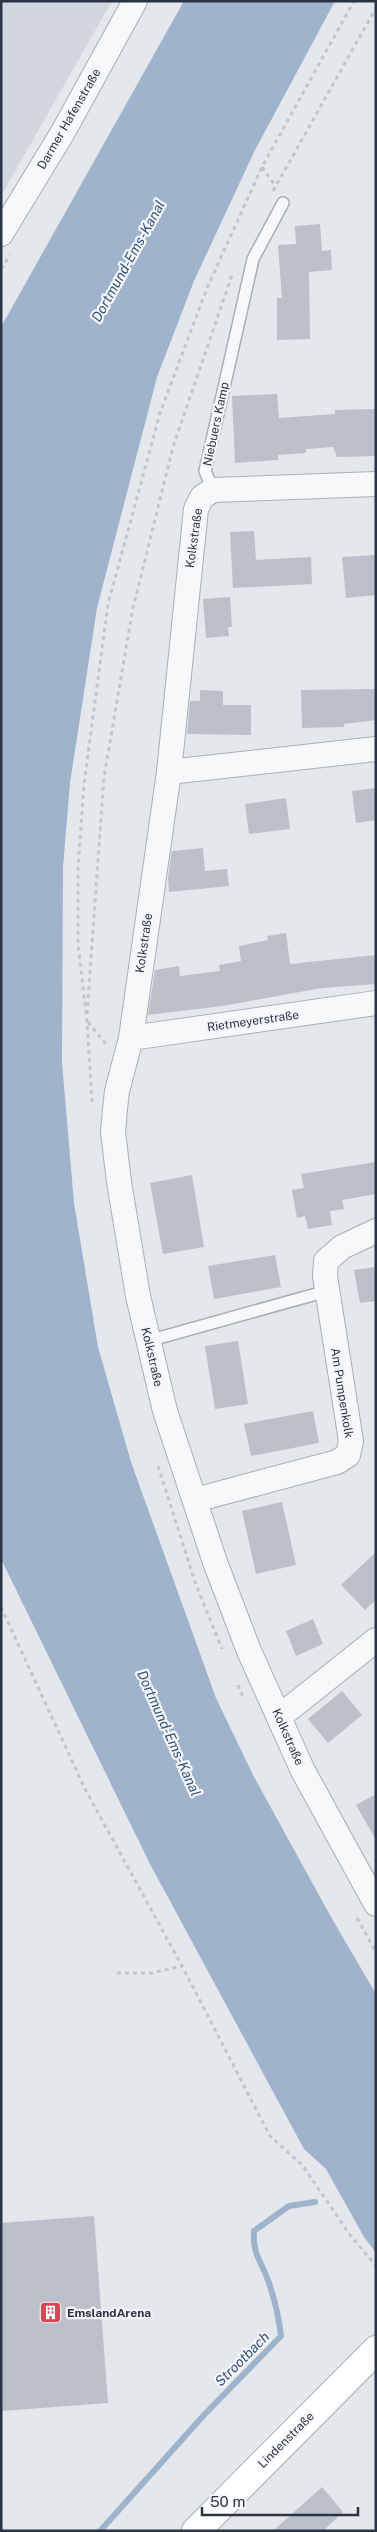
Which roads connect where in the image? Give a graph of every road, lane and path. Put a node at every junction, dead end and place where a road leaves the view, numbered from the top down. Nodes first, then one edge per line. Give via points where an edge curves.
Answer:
1 (135, 1) edge
2 (354, 1) edge
3 (262, 167) junction
4 (283, 203) joint
5 (1, 234) edge
6 (376, 484) edge
7 (213, 490) junction
8 (376, 749) edge
9 (169, 772) junction
10 (376, 1003) edge
11 (87, 1022) dead end
12 (131, 1038) junction
13 (376, 1232) edge
14 (327, 1291) junction
15 (148, 1342) junction
16 (195, 1500) junction
17 (1, 1607) edge
18 (376, 1640) edge
19 (279, 1718) junction
20 (376, 1904) edge
21 (182, 1966) junction
22 (117, 1973) dead end
23 (376, 2266) edge
24 (376, 2350) edge
25 (196, 2531) edge

1 - 5 street, Darmer Hafenstraße via 63,132
2 - 3 path
3 - 4 path
3 - 11 path via 207,288 160,413 108,604 84,784 78,868 78,945
4 - 7 lane, Niebuers Kamp via 254,259 205,471
6 - 7 street
7 - 9 street, Kolkstraße via 202,496 196,508
8 - 9 street
9 - 12 street, Kolkstraße
10 - 12 street, Rietmeyerstraße
12 - 15 street, Kolkstraße via 117,1090 113,1132 118,1182
13 - 14 street, Am Pumpenkolk via 342,1247 326,1261
14 - 15 lane
14 - 16 street, Am Pumpenkolk via 351,1441 348,1455 337,1462
15 - 16 street, Kolkstraße via 165,1411
16 - 19 street, Kolkstraße via 234,1614
17 - 21 path via 85,1789
18 - 19 street
19 - 20 street, Kolkstraße via 303,1771
21 - 22 path via 152,1973
21 - 23 path via 270,2136 304,2166 350,2235
24 - 25 main road, Lindenstraße

